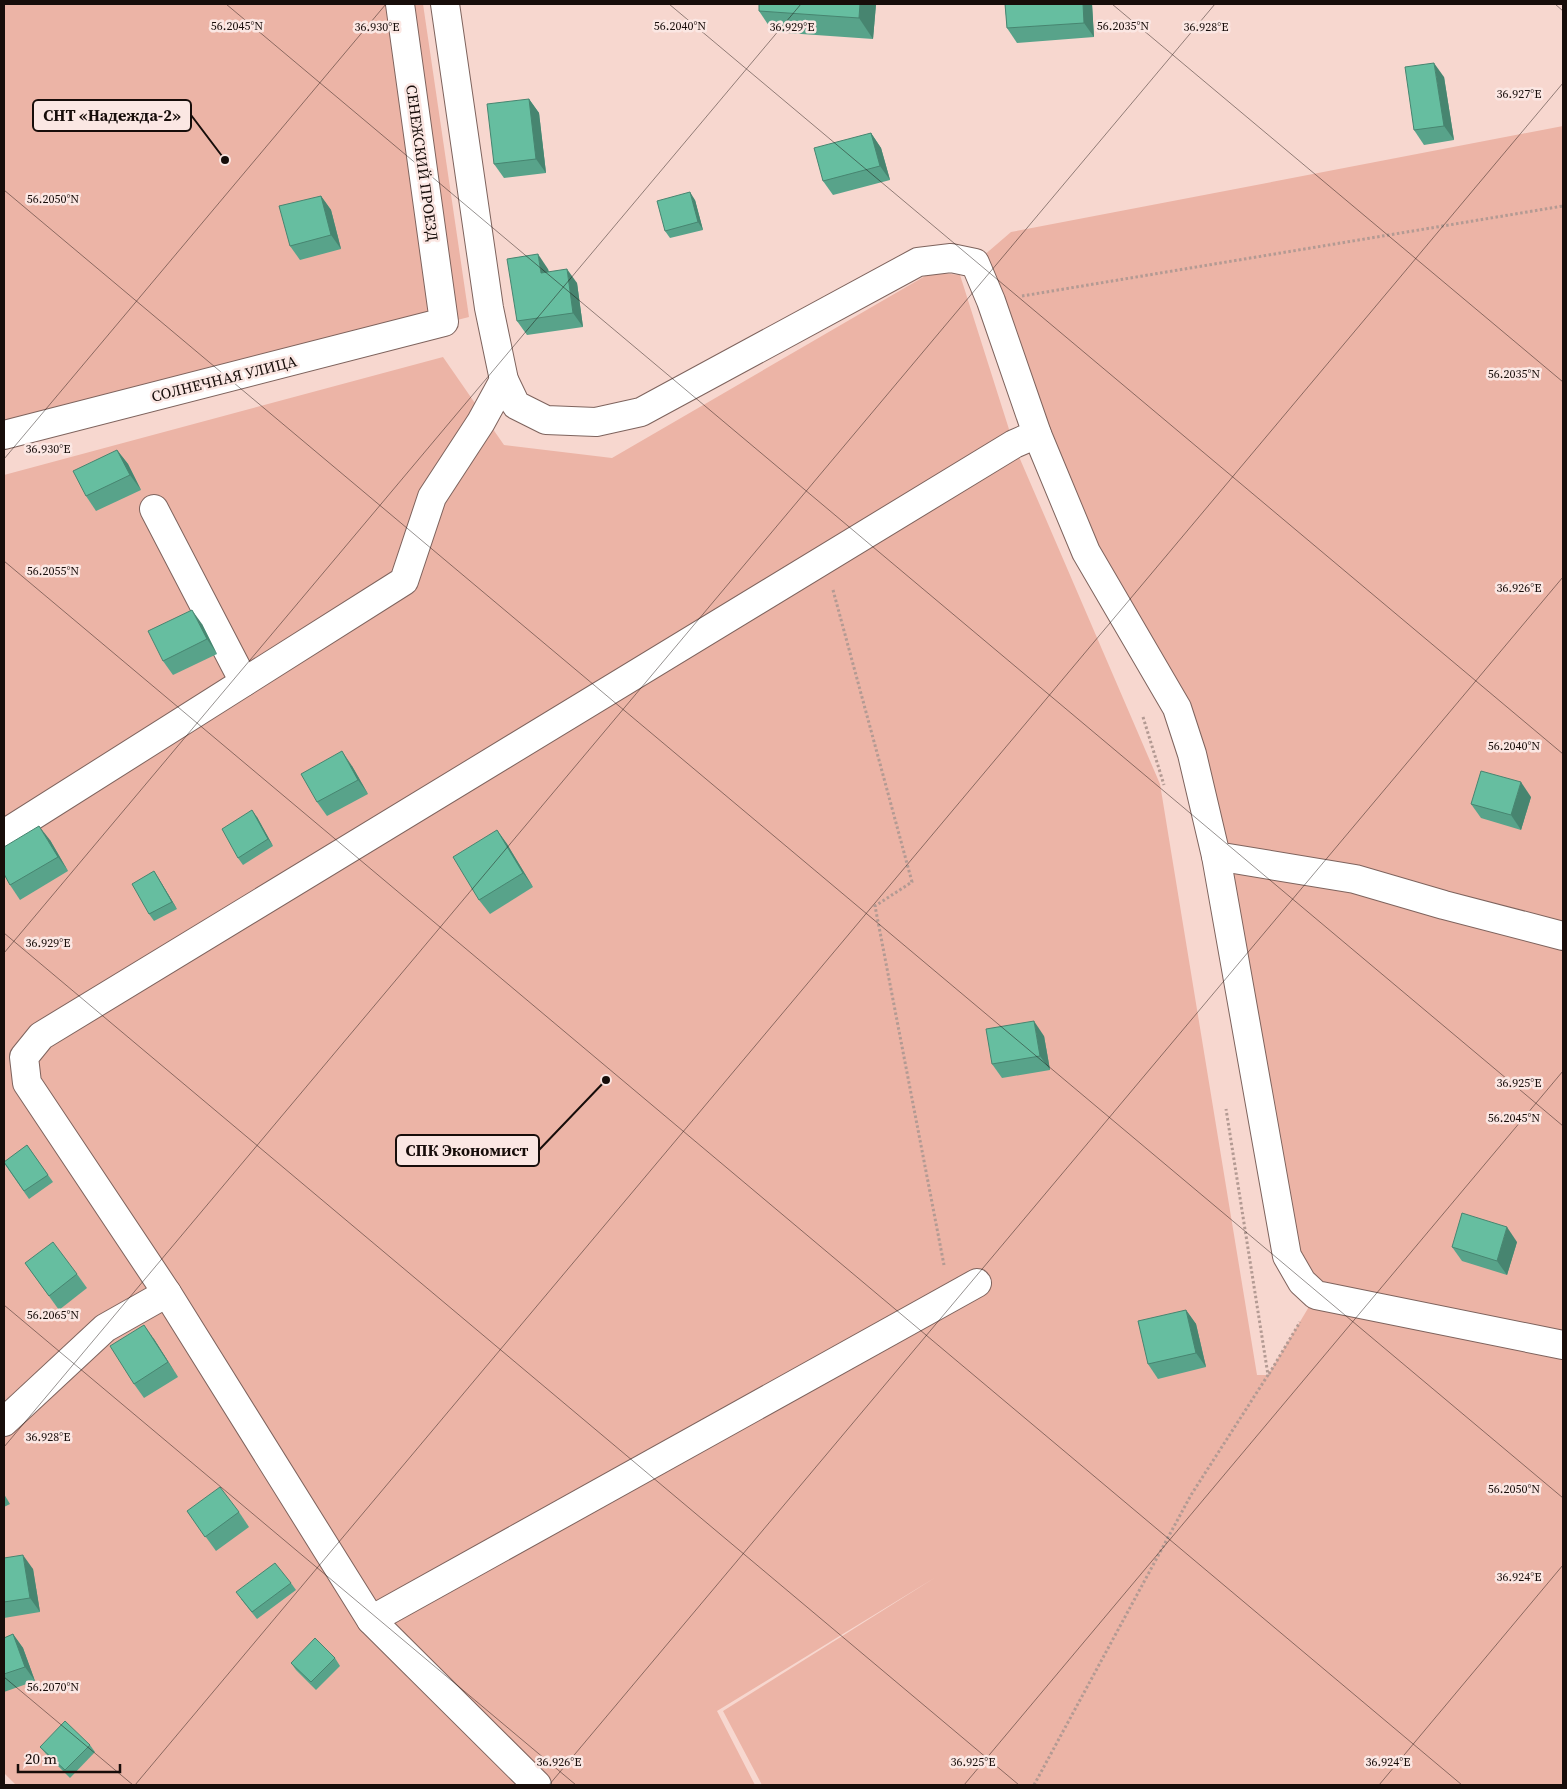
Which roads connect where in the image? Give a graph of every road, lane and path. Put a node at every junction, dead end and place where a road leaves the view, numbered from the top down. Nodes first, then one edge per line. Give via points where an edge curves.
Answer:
1 (400, 4) edge
2 (445, 4) edge
3 (1563, 206) edge
4 (991, 301) junction
5 (444, 322) joint
6 (504, 380) junction
7 (4, 435) edge
8 (1026, 439) junction
9 (154, 509) dead end
10 (824, 560) junction
11 (244, 682) junction
12 (1142, 714) dead end
13 (1165, 788) dead end
14 (4, 834) edge
15 (1216, 856) junction
16 (1563, 936) edge
17 (1225, 1104) dead end
18 (976, 1283) dead end
19 (167, 1293) junction
20 (1316, 1295) junction
21 (950, 1298) junction
22 (1563, 1345) edge
23 (1268, 1375) junction
24 (4, 1422) edge
25 (371, 1620) junction
26 (537, 1785) edge
27 (1034, 1785) edge

1 - 5 street, СЕНЕЖСКИЙ ПРОЕЗД
2 - 6 street via 489,308
3 - 4 path
4 - 6 street via 975,263 951,258 918,262 641,412 596,422 546,420 516,405
4 - 8 street
5 - 7 street, СОЛНЕЧНАЯ УЛИЦА
6 - 11 street via 432,497 404,581
8 - 10 street
8 - 15 street via 1086,552 1177,708 1192,754
9 - 11 street
10 - 19 street via 41,1036 24,1057 27,1083
10 - 21 path via 912,882 876,906
11 - 14 street
12 - 13 path
15 - 16 street via 1355,879
15 - 20 street via 1287,1256 1302,1282
17 - 23 path
18 - 21 street
19 - 24 street via 105,1328
19 - 25 street
20 - 22 street
20 - 23 path
21 - 25 street
23 - 27 path via 1191,1496
25 - 26 street

